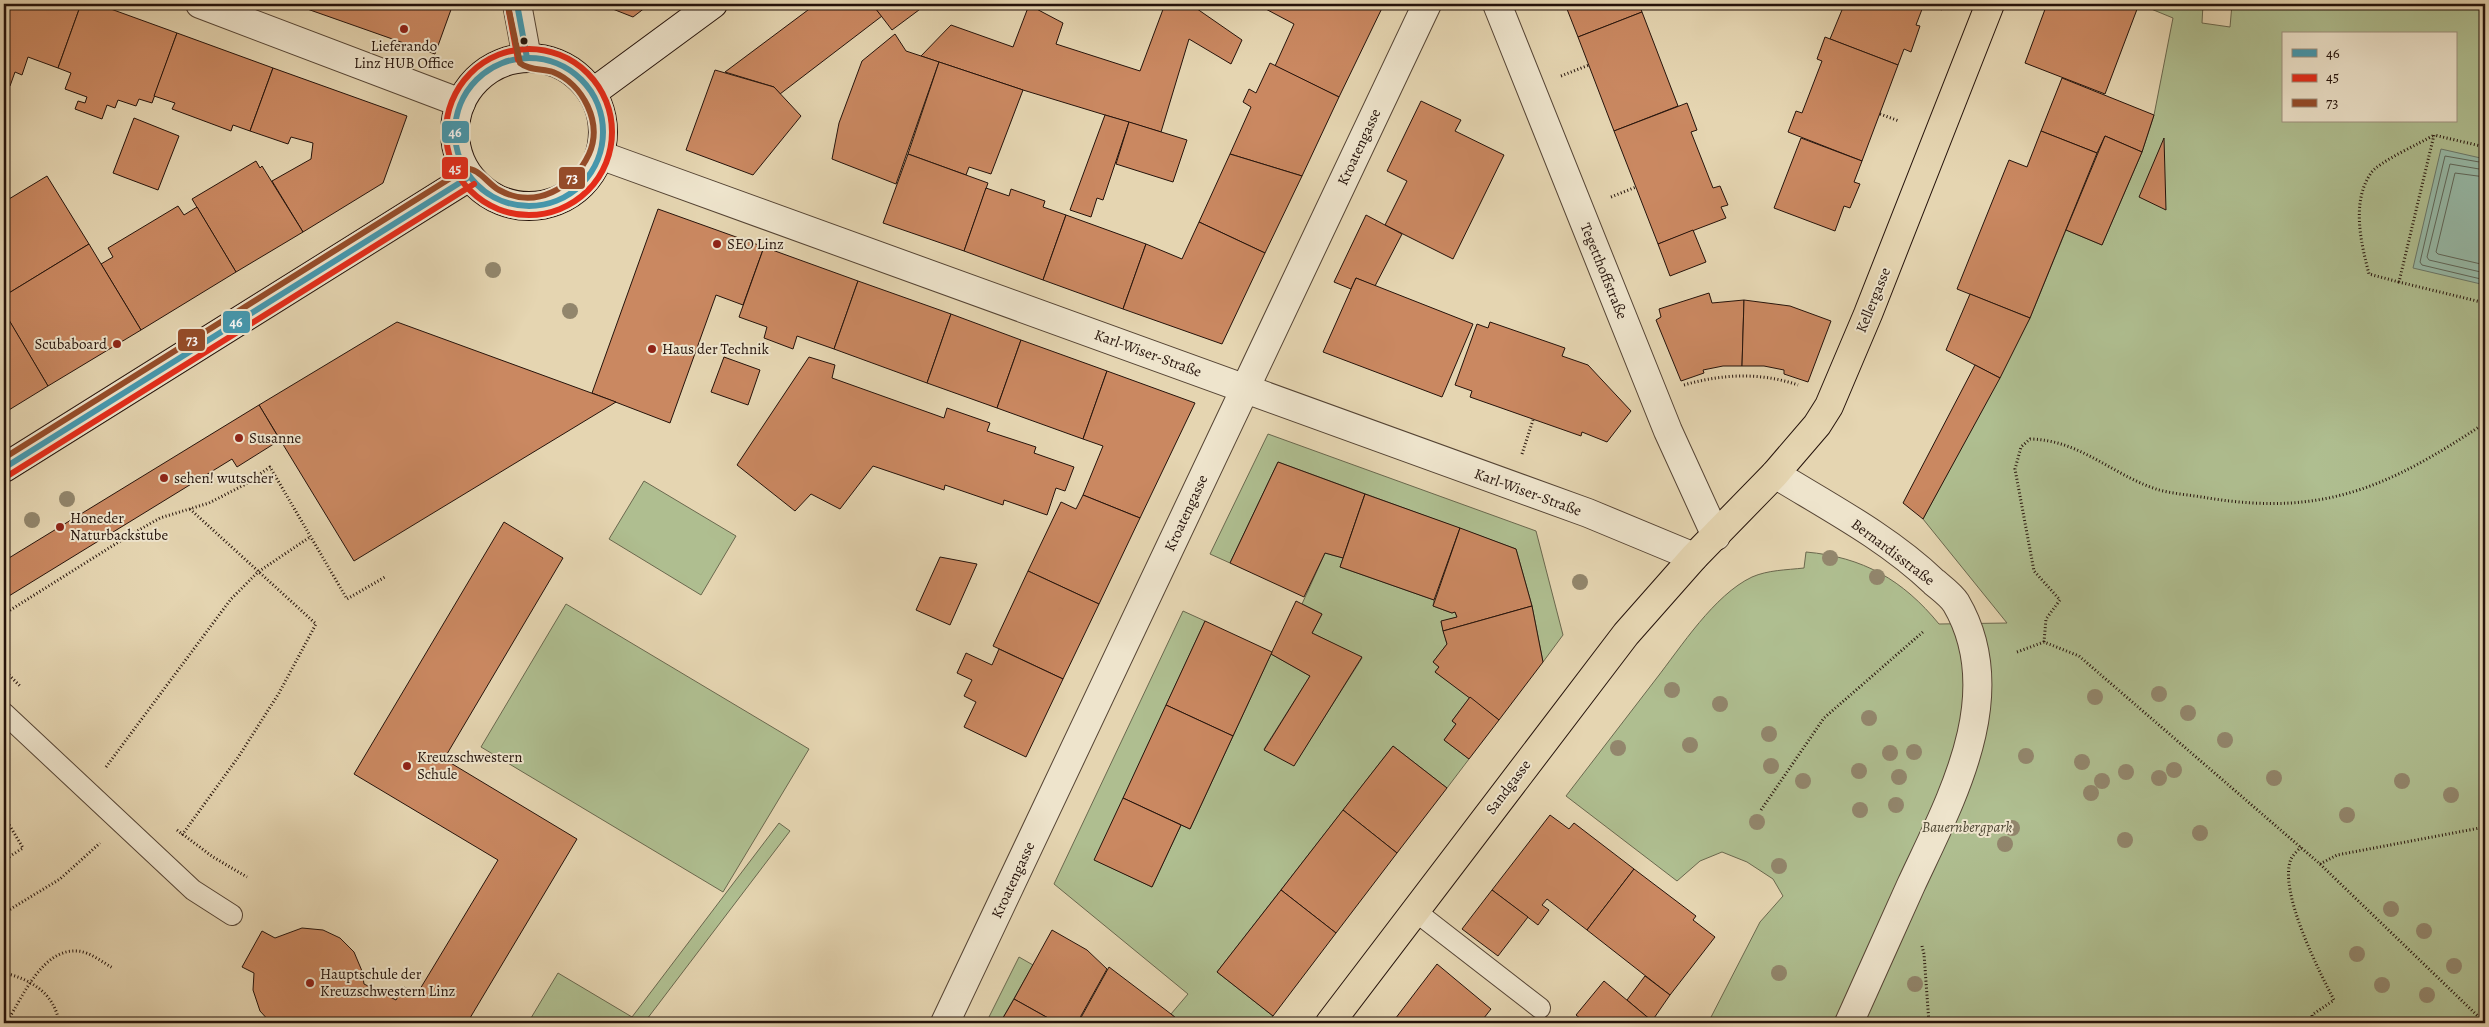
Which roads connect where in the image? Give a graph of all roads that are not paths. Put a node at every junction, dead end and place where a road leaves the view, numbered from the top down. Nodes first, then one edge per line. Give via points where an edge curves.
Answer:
1 (200, 4) edge
2 (517, 4) edge
3 (713, 4) edge
4 (1427, 4) edge
5 (1497, 4) edge
6 (1990, 4) edge
7 (527, 58) junction
8 (592, 93) junction
9 (461, 103) junction
10 (600, 155) junction
11 (469, 177) junction
12 (1245, 388) junction
13 (4, 468) edge
14 (1776, 474) junction
15 (1716, 536) junction
16 (1694, 557) junction
17 (4, 713) edge
18 (1415, 911) junction
19 (232, 914) dead end
20 (1540, 1008) dead end
21 (945, 1023) edge
22 (1330, 1023) edge
23 (1849, 1023) edge

1 - 9 street
2 - 7 street
3 - 8 street
4 - 12 street, Kroatengasse
5 - 15 street, Tegetthoffstraße via 1668,432
6 - 14 main road, Kellergasse via 1829,406
7 - 8 street via 543,60 570,71
7 - 9 street via 503,63 481,76
8 - 10 street via 602,123
9 - 11 street via 455,122 455,141
10 - 11 street via 581,185 550,203 514,205 482,190
10 - 12 street, Karl-Wiser-Straße
11 - 13 street
12 - 16 street, Karl-Wiser-Straße via 1588,513
12 - 21 street, Kroatengasse
14 - 15 main road, Kellergasse
14 - 23 street, Bernardisstraße via 1920,568 1955,602 1970,636 1976,666 1978,706 1954,794
15 - 16 main road, Kellergasse
16 - 18 main road, Sandgasse via 1586,684
17 - 19 lane via 192,890
18 - 20 lane
18 - 22 main road, Sandgasse

